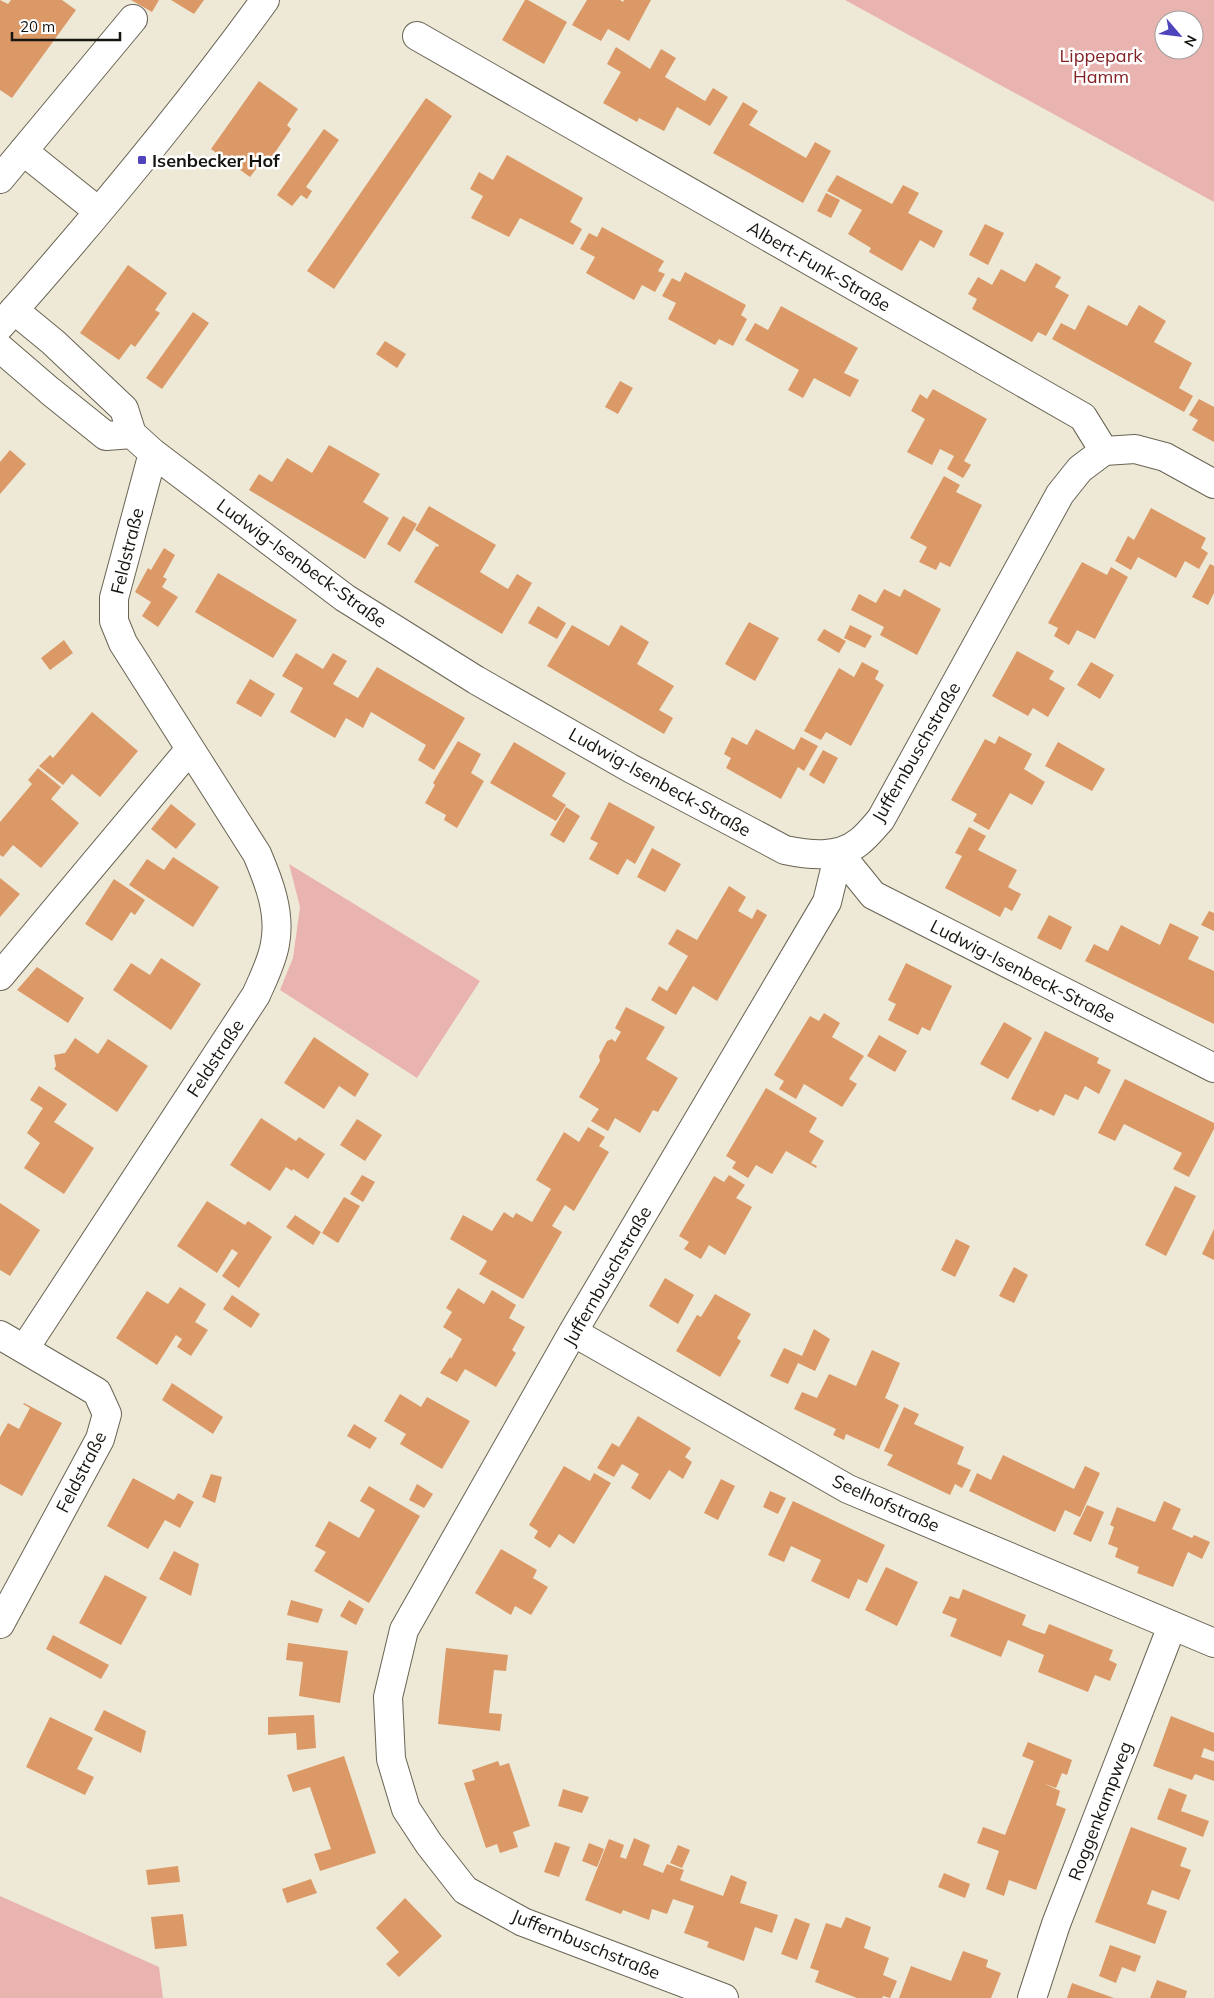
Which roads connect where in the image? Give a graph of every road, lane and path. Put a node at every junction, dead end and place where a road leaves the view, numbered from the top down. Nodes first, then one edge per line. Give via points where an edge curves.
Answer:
1 (266, 0) edge
2 (133, 19) dead end
3 (417, 36) dead end
4 (23, 151) junction
5 (0, 179) edge
6 (98, 211) junction
7 (7, 318) edge
8 (0, 348) edge
9 (132, 434) junction
10 (1104, 451) junction
11 (153, 453) junction
12 (1214, 484) edge
13 (190, 749) junction
14 (839, 853) junction
15 (0, 976) edge
16 (1214, 1068) edge
17 (573, 1332) junction
18 (0, 1335) edge
19 (25, 1348) junction
20 (0, 1624) edge
21 (1172, 1626) junction
22 (1214, 1643) edge
23 (724, 1998) edge
24 (1032, 1998) edge

1 - 6 street
2 - 4 street
3 - 10 street, Albert-Funk-Straße via 1083,417
4 - 5 street
4 - 6 street
6 - 7 street
7 - 9 street via 53,342 124,409
8 - 9 street via 106,436
9 - 11 street, Ludwig-Isenbeck-Straße
10 - 12 street via 1135,449 1164,457
10 - 14 street, Juffernbuschstraße via 1080,469 1060,494 881,819 859,843
11 - 13 street, Feldstraße via 114,598 114,621 122,643
11 - 14 street, Ludwig-Isenbeck-Straße via 345,598 485,685 630,768 785,850 809,855
13 - 15 street
13 - 19 street, Feldstraße via 257,854 269,883 276,914 275,944 256,995
14 - 16 street, Ludwig-Isenbeck-Straße via 873,895
14 - 17 street, Juffernbuschstraße via 827,902
17 - 21 street, Seelhofstraße via 848,1489
17 - 23 street, Juffernbuschstraße via 404,1630 388,1697 391,1759 406,1809 466,1890 523,1922
18 - 19 street, Feldstraße
19 - 20 street, Feldstraße via 97,1392 107,1414 100,1439
21 - 22 street, Seelhofstraße
21 - 24 street, Roggenkampweg via 1056,1924

